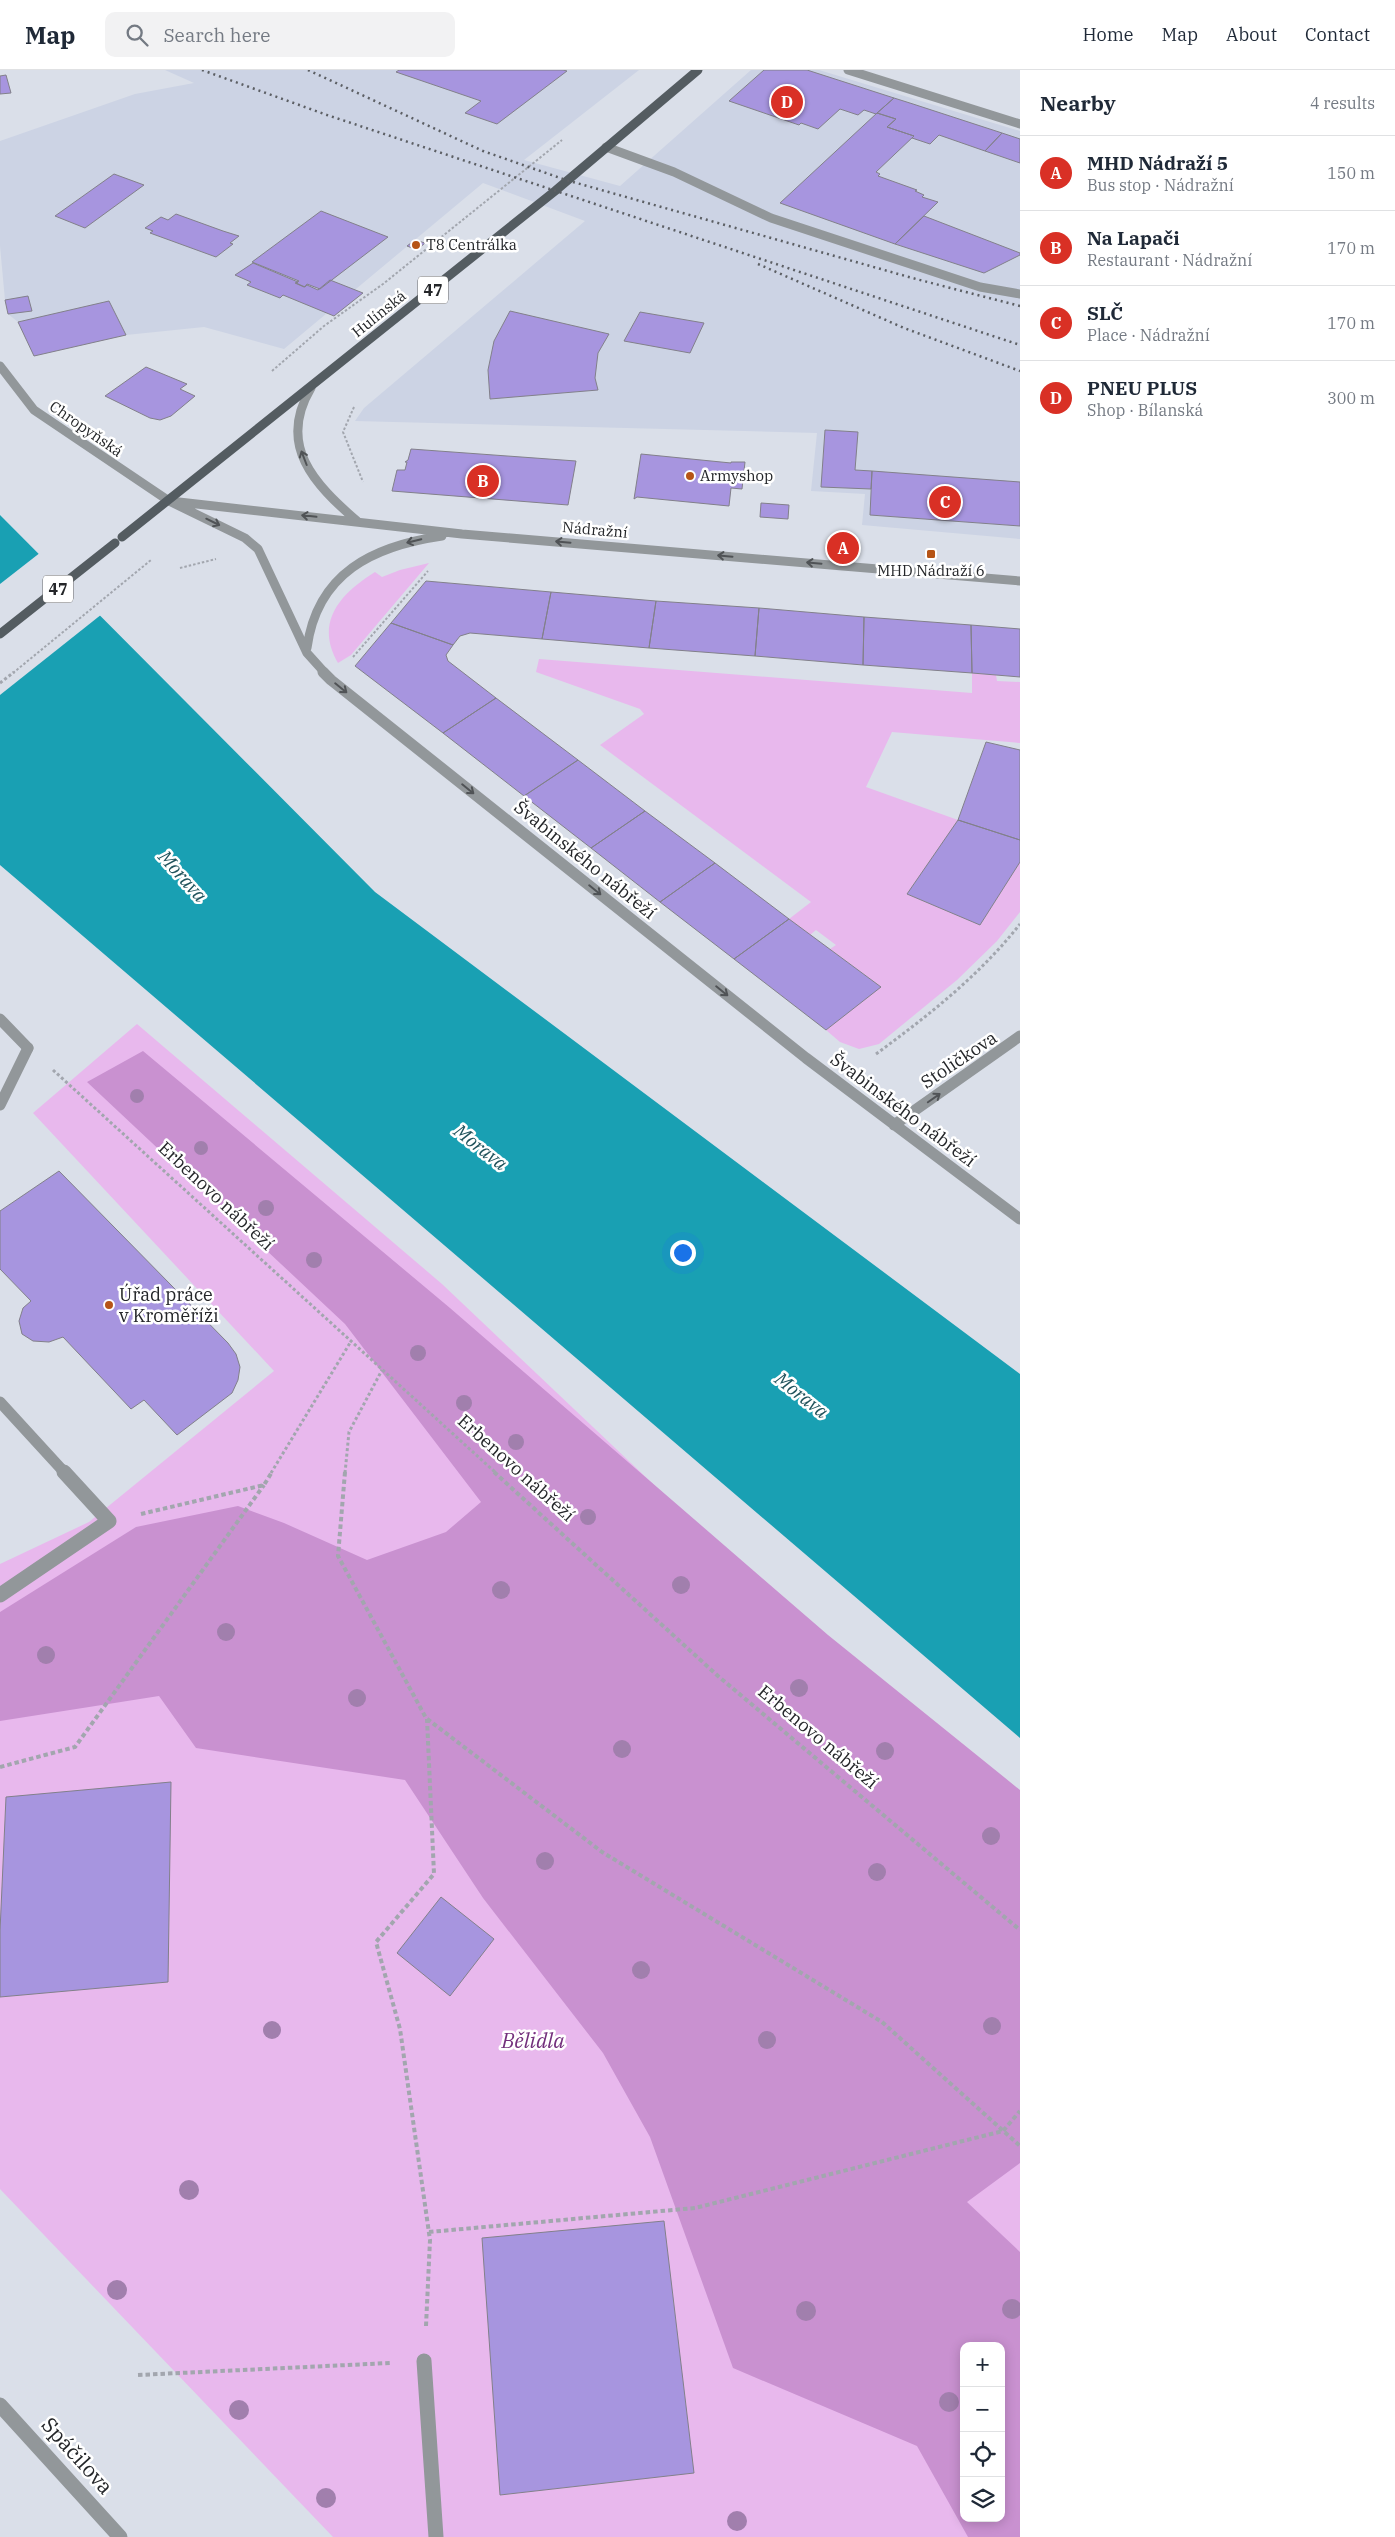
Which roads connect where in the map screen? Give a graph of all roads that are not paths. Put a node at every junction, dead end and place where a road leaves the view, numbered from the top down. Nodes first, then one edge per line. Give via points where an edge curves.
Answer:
1 (698, 70) edge
2 (848, 70) edge
3 (1020, 124) edge
4 (606, 147) junction
5 (1020, 294) edge
6 (0, 366) edge
7 (311, 388) junction
8 (169, 501) junction
9 (357, 521) junction
10 (462, 534) junction
11 (1020, 580) edge
12 (0, 634) edge
13 (307, 653) junction
14 (0, 1019) edge
15 (1020, 1036) edge
16 (1015, 1046) edge
17 (0, 1105) edge
18 (894, 1126) junction
19 (1020, 1219) edge
20 (0, 1402) edge
21 (0, 1595) edge
22 (424, 2361) road end
23 (0, 2405) edge
24 (120, 2537) edge
25 (436, 2537) edge

1 - 4 main road, Hulínská / 47
2 - 3 street
4 - 5 street via 674,172 771,218 980,287
4 - 7 main road, Hulínská / 47
6 - 8 street, Chropyňská via 34,410
7 - 8 main road, Hulínská / 47
9 -> 7 street via 325,493 304,460 297,426 299,410
9 -> 8 street, Nádražní
8 - 12 main road, Hulínská / 47
8 -> 13 street, Švabinského nábřeží via 245,538 258,549
9 - 10 street, Nádražní
11 -> 10 street, Nádražní
10 -> 13 street via 434,536 390,548 359,563 340,577 312,613 307,632
13 -> 18 street, Švabinského nábřeží via 331,680
14 - 17 street via 28,1048
15 - 16 street, Stoličkova
18 -> 16 street, Stoličkova
18 - 19 street, Švabinského nábřeží
20 - 21 street via 109,1521
22 - 25 street
23 - 24 street, Spáčilova

